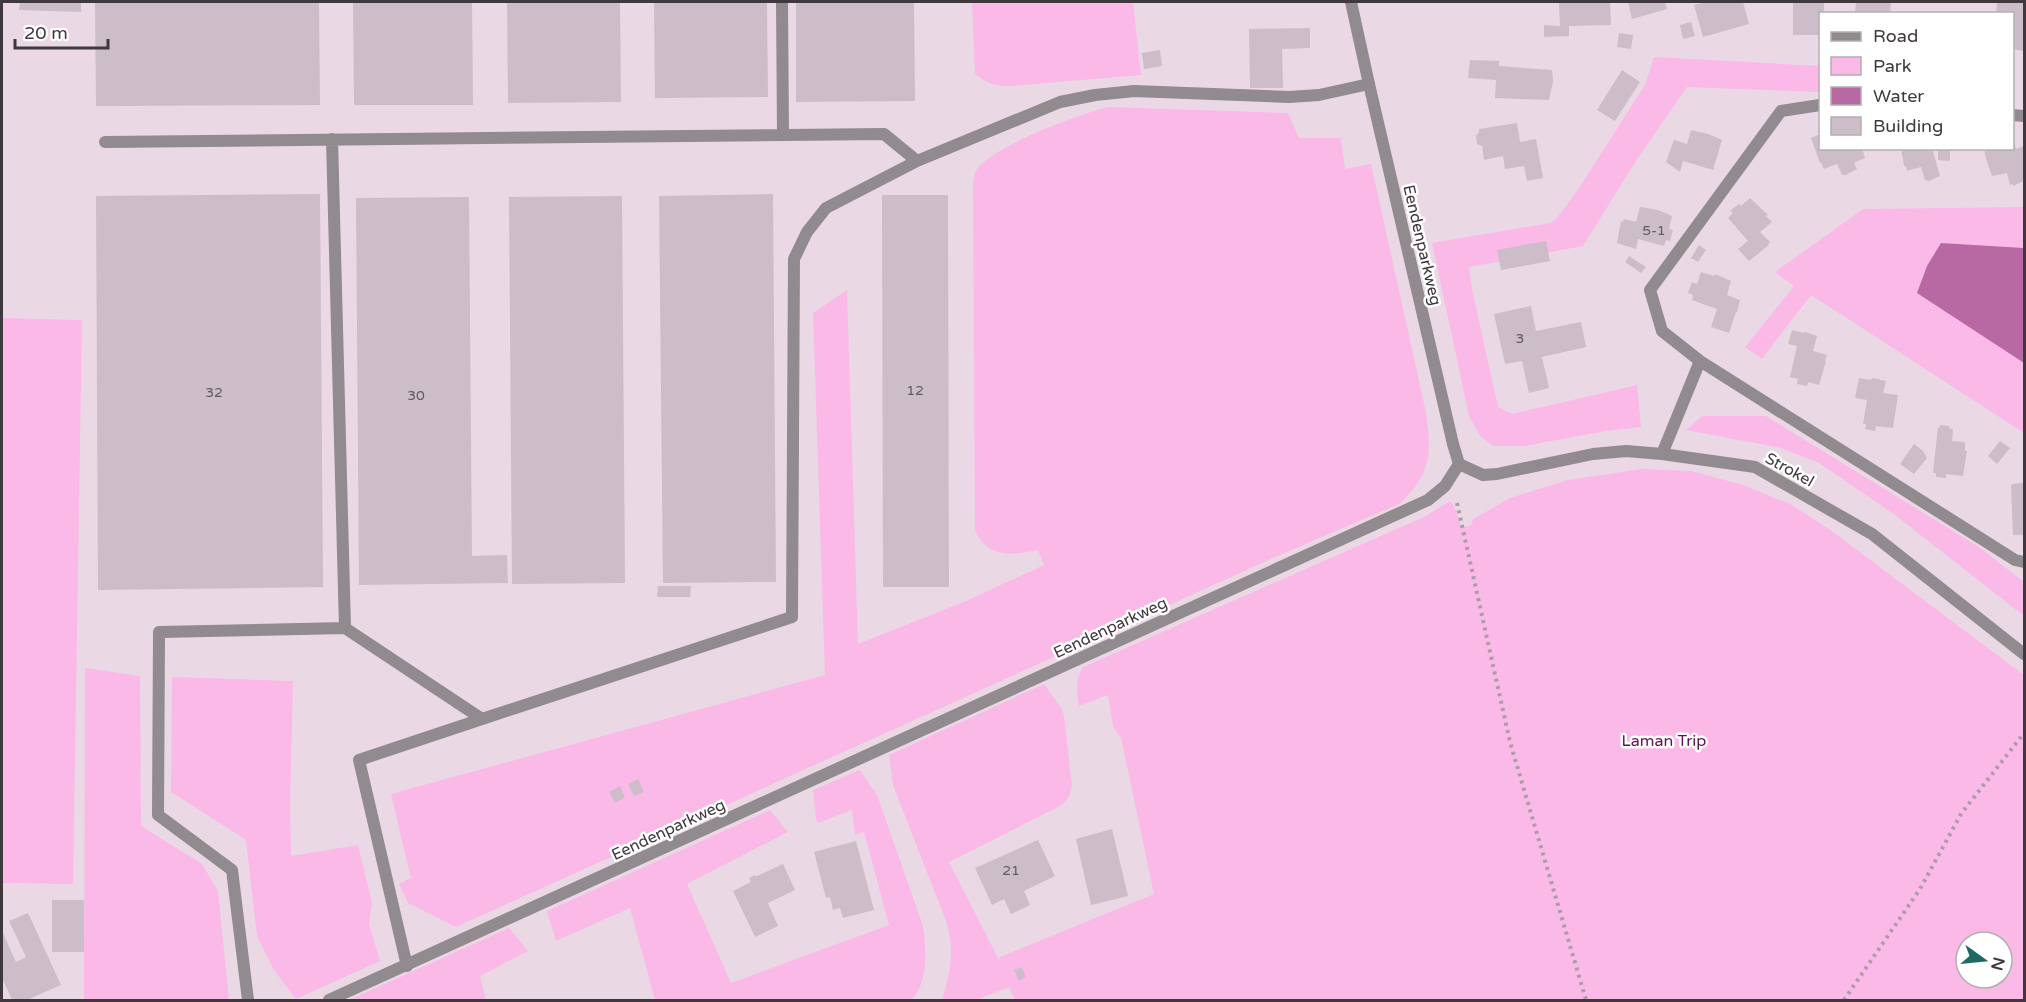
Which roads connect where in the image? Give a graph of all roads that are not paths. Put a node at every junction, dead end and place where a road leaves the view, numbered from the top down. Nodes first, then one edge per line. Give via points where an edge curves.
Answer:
1 (782, 2) edge
2 (1352, 2) edge
3 (1369, 84) junction
4 (1819, 105) edge
5 (783, 135) junction
6 (332, 139) junction
7 (105, 142) dead end
8 (917, 161) junction
9 (1700, 361) junction
10 (1662, 454) junction
11 (1459, 464) junction
12 (2025, 562) edge
13 (345, 628) junction
14 (2025, 654) edge
15 (482, 719) junction
16 (407, 966) junction
17 (248, 1000) edge
18 (329, 1000) edge

1 - 5 street
2 - 3 street, Eendenparkweg
3 - 8 street via 1289,97 1095,94 1060,102
3 - 11 street, Eendenparkweg
4 - 9 street via 1781,111 1650,290 1662,331
5 - 6 street
5 - 8 street via 884,134
6 - 7 street
6 - 13 street
8 - 15 street via 826,208 807,232 794,259 792,617
9 - 10 street
9 - 12 street via 2015,560
10 - 11 street, Strokel via 1593,454 1483,475
10 - 14 street, Strokel via 1755,467 1872,534
11 - 16 street, Eendenparkweg via 1445,486 1428,500
13 - 15 street
13 - 17 street via 159,632 158,815 232,870
15 - 16 street via 359,760
16 - 18 street, Eendenparkweg

